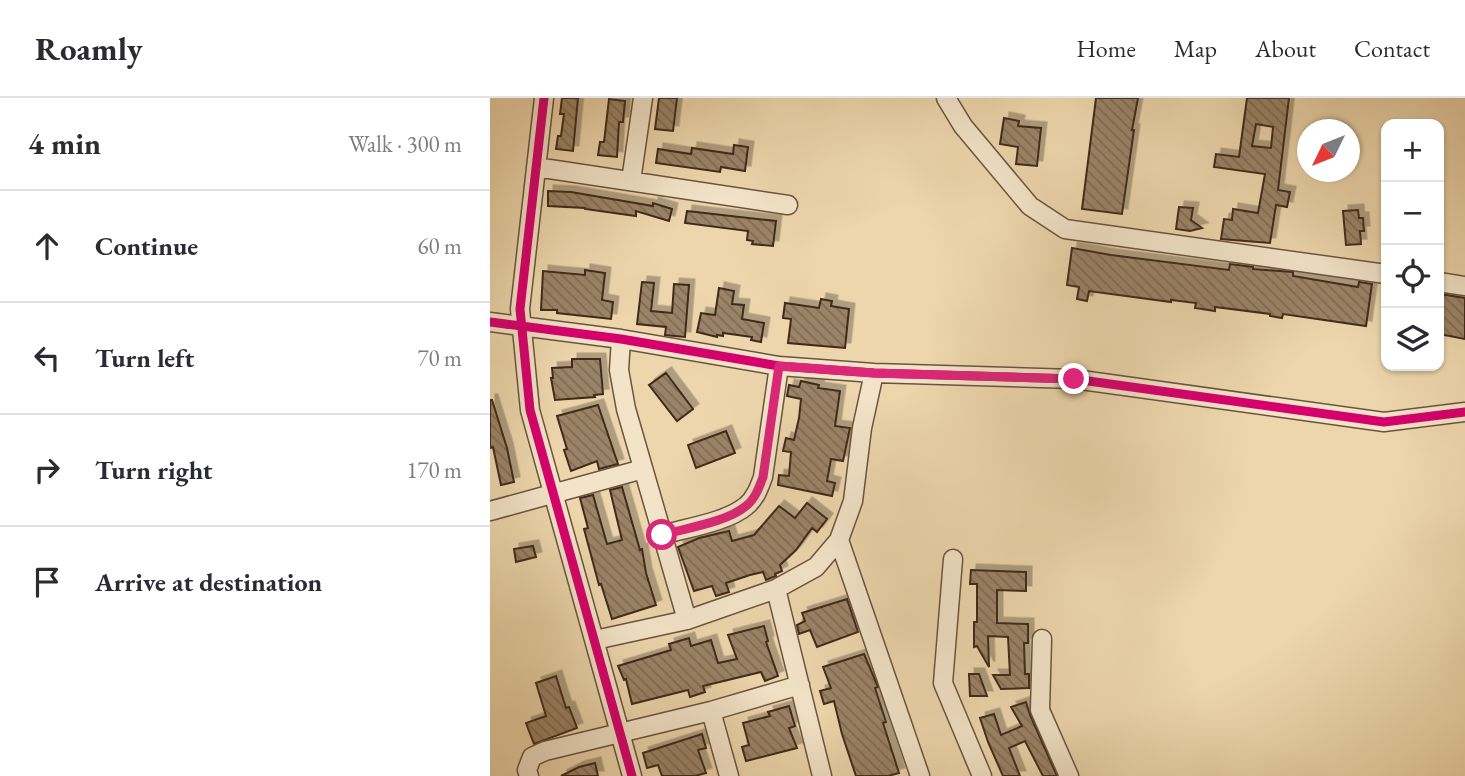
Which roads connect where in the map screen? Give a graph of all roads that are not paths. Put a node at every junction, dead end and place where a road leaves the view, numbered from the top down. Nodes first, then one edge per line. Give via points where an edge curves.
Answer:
1 (544, 98) edge
2 (643, 98) edge
3 (946, 98) edge
4 (536, 167) junction
5 (631, 181) junction
6 (788, 205) dead end
7 (1381, 273) edge
8 (1444, 283) edge
9 (1465, 286) edge
10 (490, 322) edge
11 (520, 326) junction
12 (621, 339) junction
13 (779, 366) junction
14 (874, 373) junction
15 (1465, 412) edge
16 (643, 469) junction
17 (554, 492) junction
18 (490, 511) edge
19 (662, 535) junction
20 (839, 540) junction
21 (953, 559) dead end
22 (776, 589) junction
23 (687, 620) junction
24 (1042, 639) dead end
25 (595, 640) junction
26 (800, 684) junction
27 (711, 710) junction
28 (620, 734) junction
29 (529, 776) edge
30 (632, 776) edge
31 (729, 776) edge
32 (822, 776) edge
33 (920, 776) edge
34 (982, 776) edge
35 (1069, 776) edge

1 - 4 street
2 - 5 street
3 - 7 street via 963,126 1030,206 1065,229
4 - 5 street
4 - 11 street
5 - 6 street
8 - 9 street
10 - 11 street
11 - 12 street
11 - 17 street via 530,410
12 - 13 street
12 - 16 street via 619,370
13 - 14 street
13 - 19 street via 763,477 748,505 733,514
14 - 15 street via 1074,379 1384,422
14 - 20 street via 853,502
16 - 17 street
16 - 19 street
17 - 18 street
17 - 25 street
19 - 23 street
20 - 22 street via 816,567
20 - 33 street
21 - 34 street via 943,683
22 - 23 street
22 - 26 street
23 - 25 street
24 - 35 street via 1040,710
25 - 28 street
26 - 27 street
26 - 32 street
27 - 28 street
27 - 31 street
28 - 29 street via 532,757
28 - 30 street

